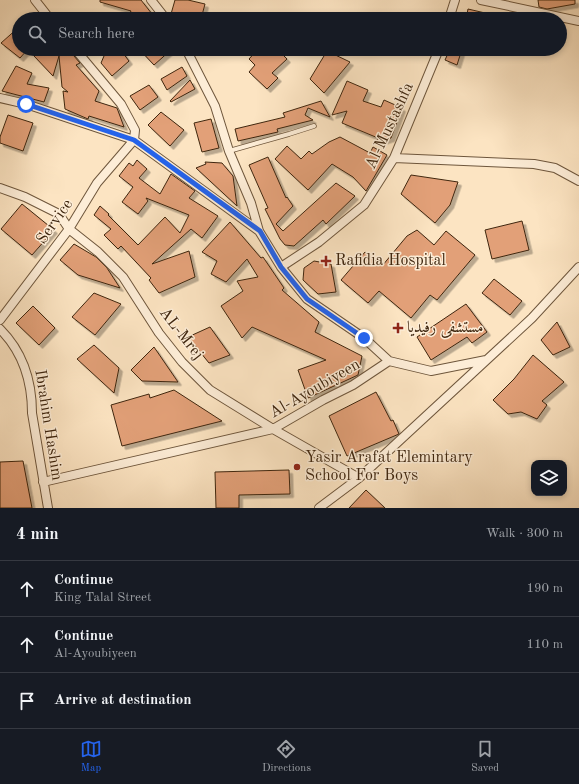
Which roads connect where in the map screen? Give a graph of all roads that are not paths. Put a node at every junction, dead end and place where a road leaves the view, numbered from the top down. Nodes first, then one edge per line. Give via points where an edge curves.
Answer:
1 (35, 0) edge
2 (151, 0) edge
3 (455, 0) edge
4 (480, 0) edge
5 (44, 12) edge
6 (160, 12) edge
7 (451, 12) edge
8 (537, 12) edge
9 (567, 18) edge
10 (579, 21) edge
11 (81, 56) edge
12 (190, 56) edge
13 (436, 56) edge
14 (0, 98) edge
15 (314, 126) dead end
16 (134, 140) junction
17 (229, 151) junction
18 (394, 158) junction
19 (579, 181) edge
20 (0, 188) edge
21 (69, 229) junction
22 (260, 231) junction
23 (281, 267) junction
24 (579, 267) edge
25 (0, 320) edge
26 (0, 329) edge
27 (487, 360) junction
28 (388, 362) junction
29 (273, 430) junction
30 (359, 478) junction
31 (43, 482) junction
32 (48, 508) edge
33 (319, 508) edge

1 - 5 street
2 - 6 street
3 - 7 street
4 - 8 street
9 - 10 street
11 - 16 street via 120,104 135,130
12 - 17 street, Al-Ayoubiyeen via 215,106
13 - 18 street, Al-Mustashfa
14 - 16 street via 26,104
15 - 17 lane
16 - 21 street, Service via 97,183
16 - 22 street
17 - 22 street, Al-Ayoubiyeen
18 - 19 street via 534,164 555,168
18 - 23 street, Al-Mustashfa via 364,205 319,242
20 - 21 street, AL-Mrej via 59,214
21 - 25 street, Service
21 - 29 street, AL-Mrej via 98,252 123,277 159,333 182,362 210,390
22 - 23 street, Al-Ayoubiyeen
23 - 28 street, Al-Ayoubiyeen via 307,299 364,338
24 - 27 street via 532,318
26 - 31 street, Ibrahim Hashim via 16,349 29,379
27 - 28 street via 431,371
27 - 30 street
28 - 29 street, Al-Ayoubiyeen
29 - 30 street, AL-Mrej
29 - 31 street, Al-Ayoubiyeen
30 - 33 street
31 - 32 street, Ibrahim Hashim

